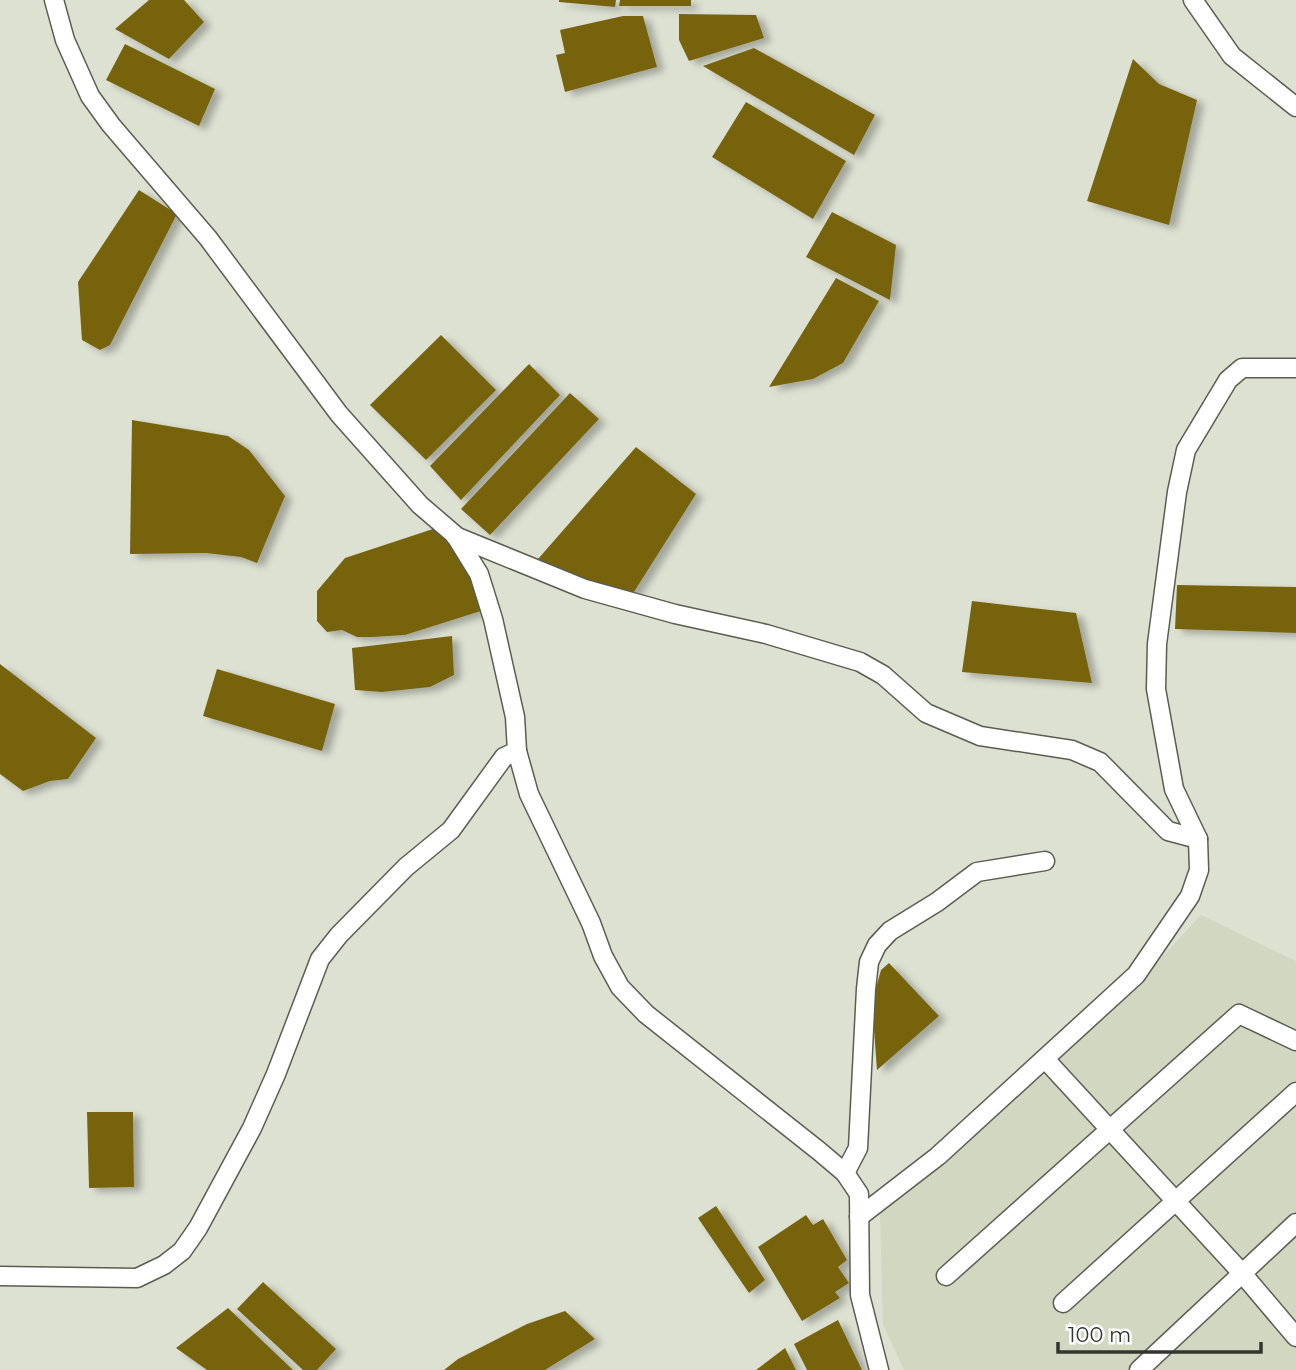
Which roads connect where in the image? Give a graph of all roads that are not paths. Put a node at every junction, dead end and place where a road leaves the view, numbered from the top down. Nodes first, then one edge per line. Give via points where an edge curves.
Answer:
1 (54, 0) edge
2 (1193, 0) edge
3 (1296, 107) edge
4 (1296, 368) edge
5 (455, 535) junction
6 (517, 751) junction
7 (1198, 839) junction
8 (1045, 862) dead end
9 (1296, 1041) edge
10 (1045, 1059) junction
11 (1296, 1092) edge
12 (1110, 1129) junction
13 (845, 1173) junction
14 (1176, 1201) junction
15 (859, 1217) junction
16 (1296, 1223) edge
17 (1241, 1272) junction
18 (0, 1276) edge
19 (946, 1276) dead end
20 (1063, 1303) dead end
21 (1296, 1338) edge
22 (878, 1370) edge
23 (1139, 1370) edge

1 - 5 street via 65,40 90,96 208,238 339,415 420,505
2 - 3 street via 1232,56
4 - 7 street via 1242,368 1228,380 1186,450 1177,492 1157,644 1157,689 1174,789
5 - 6 street via 479,574 493,620 515,717
5 - 7 street via 586,589 860,662 883,675 926,713 980,736 1072,750 1100,762 1168,831
6 - 13 street via 529,793 620,987 646,1014
6 - 18 street via 504,757 451,830 406,867 320,959 252,1128 181,1251 137,1278
7 - 10 street via 1199,870 1190,896 1136,975
8 - 13 street via 977,872 890,931 877,945 869,962 866,989 858,1148
9 - 12 street via 1239,1014
10 - 12 street
10 - 15 street via 939,1156
11 - 14 street
12 - 14 street
12 - 19 street
13 - 15 street via 859,1194
14 - 17 street
14 - 20 street
15 - 22 street via 860,1295
16 - 17 street
17 - 21 street
17 - 23 street

